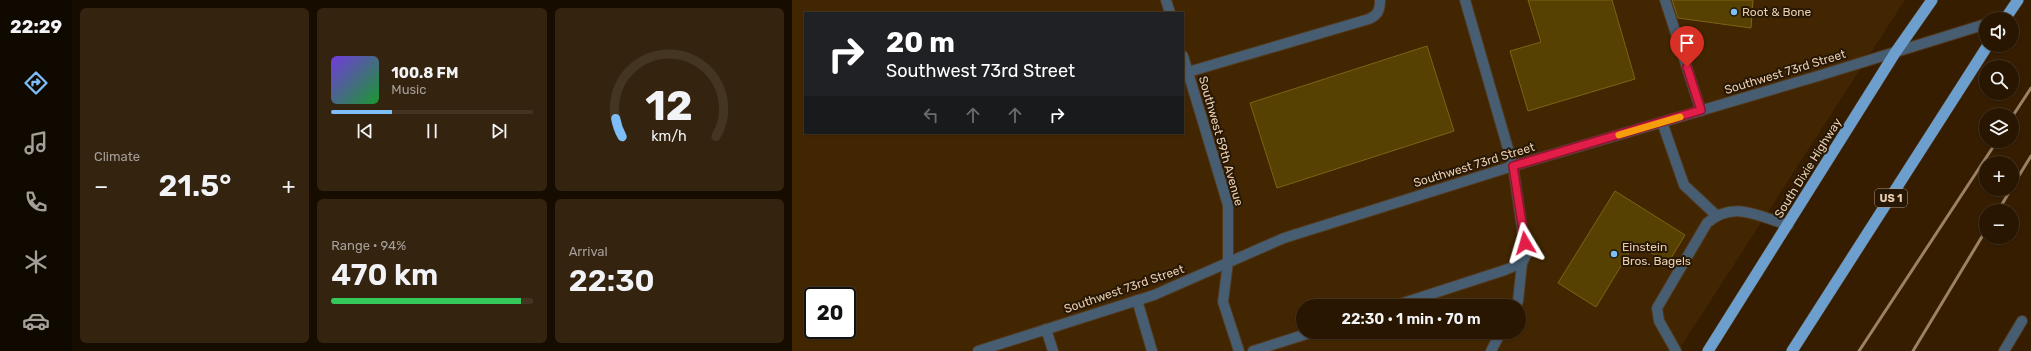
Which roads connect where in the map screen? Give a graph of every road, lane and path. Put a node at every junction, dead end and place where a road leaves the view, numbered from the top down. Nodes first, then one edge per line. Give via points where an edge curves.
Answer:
1 (1166, 0) edge
2 (1380, 0) edge
3 (1465, 0) edge
4 (1665, 0) edge
5 (1932, 0) edge
6 (2018, 0) edge
7 (1170, 12) edge
8 (2009, 12) edge
9 (1979, 26) edge
10 (1984, 52) edge
11 (1895, 53) junction
12 (1184, 59) edge
13 (1188, 72) junction
14 (1701, 110) junction
15 (1662, 122) junction
16 (1513, 166) junction
17 (1716, 215) junction
18 (1788, 225) junction
19 (1228, 262) junction
20 (1522, 263) junction
21 (1415, 299) edge
22 (1518, 299) edge
23 (1137, 300) junction
24 (2022, 321) dead end
25 (1046, 329) junction
26 (1296, 337) edge
27 (1497, 339) edge
28 (978, 351) edge
29 (1053, 351) edge
30 (1152, 351) edge
31 (1239, 351) edge
32 (1253, 351) edge
33 (1491, 351) edge
34 (1676, 351) edge
35 (1708, 351) edge
36 (1792, 351) edge
37 (2004, 351) edge

1 - 7 street
2 - 13 street via 1376,16 1369,19
3 - 16 street
4 - 14 street
5 - 11 highway, South Dixie Highway
6 - 8 highway
9 - 11 street, Southwest 73rd Street
10 - 36 highway, US 1
11 - 14 street, Southwest 73rd Street
11 - 18 highway, South Dixie Highway
12 - 13 street, Southwest 59th Avenue
13 - 19 street, Southwest 59th Avenue via 1228,205
14 - 15 street, Southwest 73rd Street
15 - 16 street, Southwest 73rd Street
15 - 17 street via 1684,185
16 - 19 street, Southwest 73rd Street via 1284,238
16 - 20 street via 1526,255
17 - 18 street via 1736,210
17 - 34 street via 1707,223 1657,308 1659,321
18 - 35 highway, South Dixie Highway
19 - 23 street, Southwest 73rd Street via 1176,286
19 - 31 street, Southwest 59th Avenue via 1223,302
20 - 21 street
20 - 22 street
23 - 25 street, Southwest 73rd Street
23 - 30 street
24 - 37 street
25 - 28 street, Southwest 73rd Street
25 - 29 street
26 - 32 street
27 - 33 street

